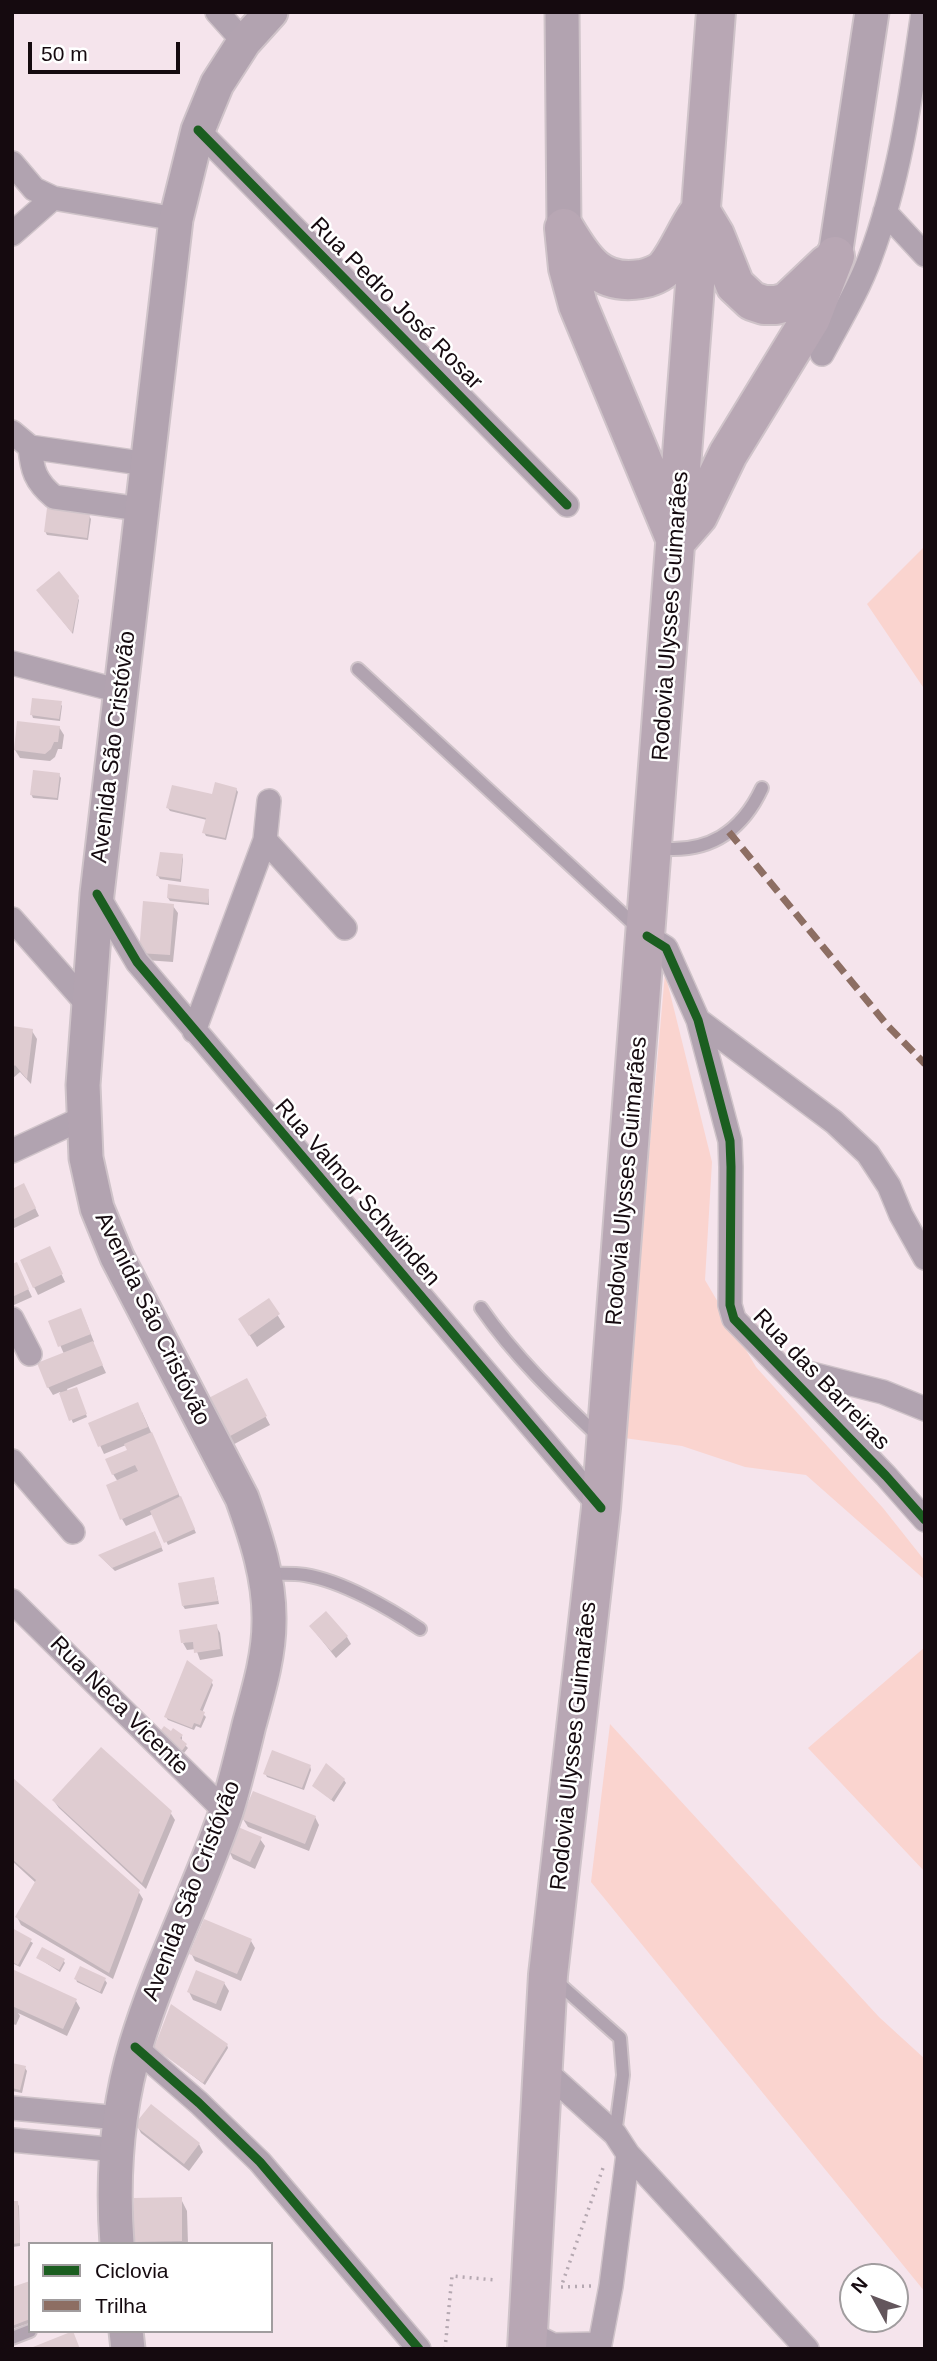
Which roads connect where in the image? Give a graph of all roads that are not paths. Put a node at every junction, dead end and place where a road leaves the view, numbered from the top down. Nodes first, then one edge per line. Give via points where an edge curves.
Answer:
1 (217, 12) edge
2 (271, 12) edge
3 (562, 12) edge
4 (716, 12) edge
5 (872, 12) edge
6 (923, 12) edge
7 (244, 42) junction
8 (198, 130) junction
9 (12, 163) edge
10 (53, 198) junction
11 (700, 211) junction
12 (886, 212) junction
13 (176, 219) junction
14 (564, 228) junction
15 (12, 234) edge
16 (835, 256) junction
17 (925, 256) edge
18 (822, 354) dead end
19 (12, 432) edge
20 (30, 447) junction
21 (147, 464) junction
22 (567, 505) dead end
23 (140, 509) junction
24 (677, 541) junction
25 (12, 663) edge
26 (358, 669) dead end
27 (120, 691) junction
28 (762, 788) dead end
29 (268, 801) dead end
30 (265, 839) junction
31 (653, 848) junction
32 (97, 894) junction
33 (12, 919) edge
34 (345, 928) dead end
35 (647, 936) junction
36 (87, 1004) junction
37 (698, 1020) junction
38 (194, 1031) junction
39 (83, 1118) junction
40 (12, 1151) edge
41 (925, 1258) edge
42 (481, 1308) dead end
43 (12, 1319) edge
44 (30, 1354) dead end
45 (783, 1367) junction
46 (925, 1409) edge
47 (607, 1444) junction
48 (12, 1461) edge
49 (601, 1508) junction
50 (925, 1520) edge
51 (73, 1532) dead end
52 (265, 1574) junction
53 (12, 1601) edge
54 (421, 1629) dead end
55 (226, 1812) junction
56 (548, 1975) junction
57 (135, 2047) junction
58 (543, 2069) junction
59 (12, 2108) edge
60 (118, 2134) junction
61 (615, 2134) junction
62 (12, 2140) edge
63 (628, 2154) junction
64 (117, 2242) edge
65 (540, 2344) edge
66 (600, 2346) edge
67 (419, 2349) edge
68 (807, 2349) edge

1 - 7 street
2 - 7 main road, Avenida São Cristóvão
3 - 14 main road
4 - 11 highway, Rodovia Ulysses Guimarães
5 - 16 main road
6 - 12 street via 909,107
7 - 8 main road, Avenida São Cristóvão via 217,84
8 - 13 main road, Avenida São Cristóvão
8 - 22 street, Rua Pedro José Rosar
9 - 10 street via 34,189
10 - 13 street
10 - 15 street
11 - 14 highway via 665,269 628,281 593,268
11 - 16 highway via 735,285 752,301 764,305 787,302
11 - 24 highway, Rodovia Ulysses Guimarães
12 - 17 street
12 - 18 street via 870,259
13 - 21 main road, Avenida São Cristóvão
14 - 24 highway via 578,305
16 - 24 highway via 811,318 728,454 698,516
19 - 20 street
20 - 21 street
20 - 23 street via 33,470 54,497
21 - 23 main road, Avenida São Cristóvão
23 - 27 main road, Avenida São Cristóvão
24 - 31 highway, Rodovia Ulysses Guimarães
25 - 27 street
26 - 35 lane
27 - 32 main road, Avenida São Cristóvão
28 - 31 lane via 746,816 722,836 692,848
29 - 30 street
30 - 34 street
30 - 38 street
31 - 35 highway, Rodovia Ulysses Guimarães
32 - 36 main road, Avenida São Cristóvão
32 - 38 street, Rua Valmor Schwinden via 137,962
33 - 36 street
35 - 37 street, Rua das Barreiras via 666,948
35 - 47 highway, Rodovia Ulysses Guimarães
36 - 39 main road, Avenida São Cristóvão
37 - 41 street via 834,1122 868,1154
37 - 45 street, Rua das Barreiras via 730,1140 730,1305 743,1329
38 - 49 street, Rua Valmor Schwinden
39 - 40 street
39 - 52 main road, Avenida São Cristóvão via 97,1208 117,1257 242,1498
42 - 47 lane via 539,1380
43 - 44 street
45 - 46 street via 883,1392
45 - 50 street, Rua das Barreiras
47 - 49 highway, Rodovia Ulysses Guimarães
48 - 51 street
49 - 56 highway, Rodovia Ulysses Guimarães
52 - 54 lane via 306,1575 349,1590
52 - 55 main road, Avenida São Cristóvão via 269,1622 262,1678
53 - 55 street, Rua Neca Vicente
55 - 57 main road, Avenida São Cristóvão
56 - 58 highway, Rodovia Ulysses Guimarães
56 - 61 lane via 620,2038 623,2075
57 - 60 main road, Avenida São Cristóvão
57 - 67 street via 260,2162
58 - 61 street
58 - 65 highway, Rodovia Ulysses Guimarães
59 - 60 street
60 - 62 street
60 - 64 main road, Avenida São Cristóvão
61 - 63 street
63 - 66 street
63 - 68 street
65 - 66 street

